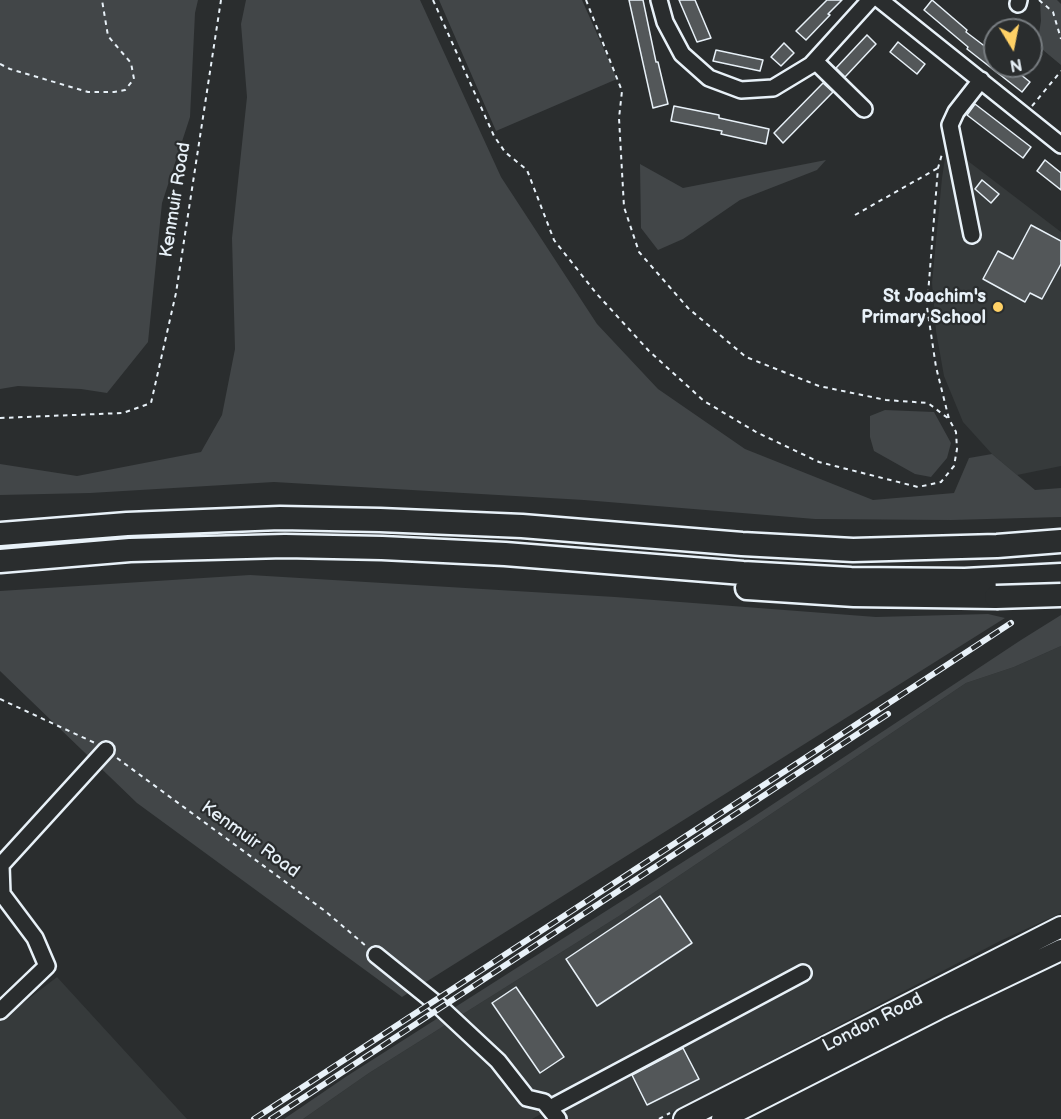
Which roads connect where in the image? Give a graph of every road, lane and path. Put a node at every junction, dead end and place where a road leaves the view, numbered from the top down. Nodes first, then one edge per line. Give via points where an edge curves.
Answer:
1 (102, 0) edge
2 (220, 0) edge
3 (433, 0) edge
4 (586, 0) edge
5 (659, 0) edge
6 (870, 0) edge
7 (880, 0) edge
8 (1039, 0) edge
9 (1061, 39) edge
10 (815, 62) junction
11 (0, 64) edge
12 (1061, 71) edge
13 (981, 80) junction
14 (864, 109) dead end
15 (1024, 116) junction
16 (950, 125) junction
17 (1061, 146) edge
18 (938, 168) junction
19 (855, 215) dead end
20 (972, 235) dead end
21 (0, 418) edge
22 (949, 419) junction
23 (0, 534) edge
24 (1061, 541) edge
25 (285, 546) junction
26 (0, 561) edge
27 (1061, 575) edge
28 (1025, 580) junction
29 (1061, 582) edge
30 (1061, 594) edge
31 (0, 699) edge
32 (106, 750) junction
33 (1061, 927) edge
34 (1061, 950) edge
35 (376, 955) joint
36 (1026, 956) junction
37 (803, 973) dead end
38 (0, 1011) edge
39 (554, 1113) edge
40 (684, 1119) edge
41 (722, 1119) edge

1 - 11 path via 108,36 131,63 134,80 125,90 88,92
2 - 21 path, Kenmuir Road via 176,293 151,403 123,413
3 - 22 path via 494,136 526,170 554,240 649,351 704,401 756,432 819,462 918,487 941,482 954,466 956,432
4 - 22 path via 622,91 619,118 624,207 639,252 688,308 746,357 819,387 886,400 928,403
5 - 10 street via 665,22 682,54 709,78 741,90 774,88
6 - 10 street
7 - 13 street
8 - 9 path via 1053,12
10 - 14 street
12 - 15 path
13 - 15 street
13 - 16 street
15 - 17 street
16 - 18 path
16 - 20 street
18 - 19 path
18 - 22 path via 927,307
23 - 24 highway via 280,518 522,526 853,550
25 - 26 highway via 130,550
25 - 28 highway via 505,554 830,578
25 - 30 highway, bridge via 855,596
27 - 28 highway
28 - 29 highway
31 - 32 path, Kenmuir Road
32 - 35 path, Kenmuir Road via 325,911
32 - 38 street via 1,865 2,894 35,938 47,966
33 - 36 main road, London Road
34 - 36 main road, London Road
35 - 39 street via 498,1061 527,1098 544,1102
36 - 40 main road, London Road
36 - 41 main road, London Road via 927,1014
37 - 39 street

